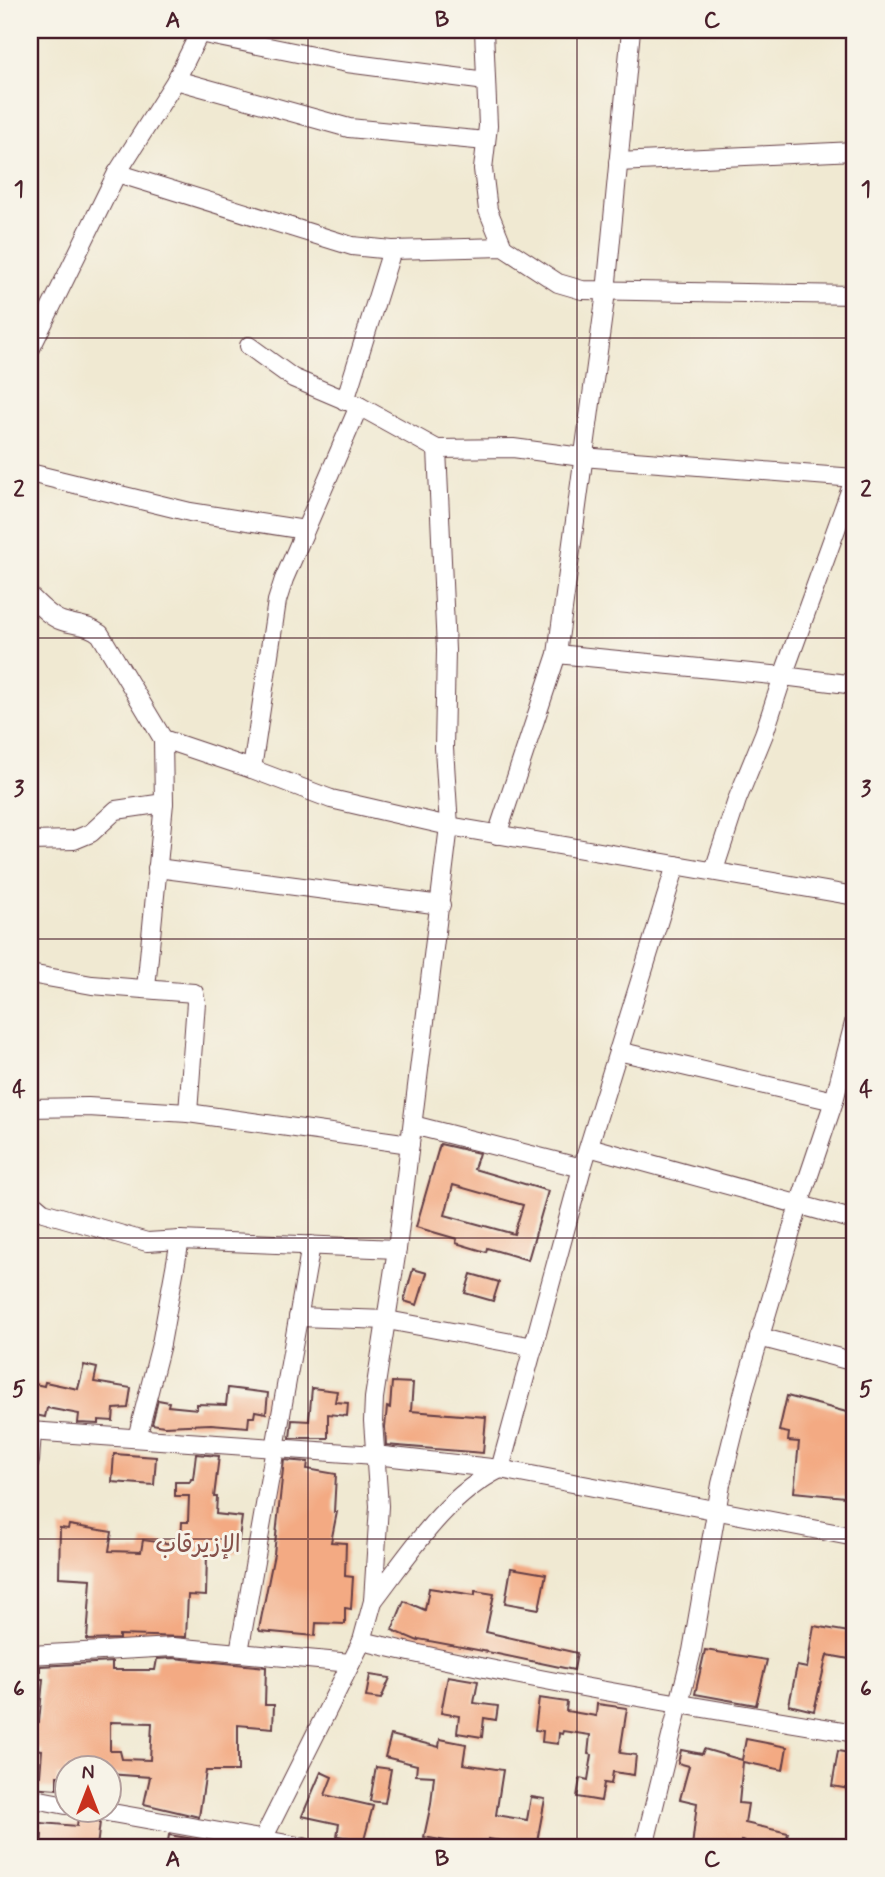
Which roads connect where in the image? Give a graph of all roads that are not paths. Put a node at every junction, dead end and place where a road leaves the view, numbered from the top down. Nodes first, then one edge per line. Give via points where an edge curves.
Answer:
1 (484, 30) edge
2 (631, 30) edge
3 (200, 31) edge
4 (176, 80) junction
5 (486, 81) junction
6 (486, 141) junction
7 (855, 151) edge
8 (618, 162) junction
9 (117, 173) junction
10 (503, 247) junction
11 (392, 250) junction
12 (606, 292) junction
13 (855, 295) edge
14 (249, 346) dead end
15 (30, 350) edge
16 (352, 404) junction
17 (437, 449) junction
18 (582, 457) junction
19 (30, 473) edge
20 (855, 477) edge
21 (305, 530) junction
22 (30, 596) edge
23 (557, 653) junction
24 (783, 676) junction
25 (855, 685) edge
26 (163, 739) junction
27 (252, 769) junction
28 (164, 803) junction
29 (449, 826) junction
30 (497, 835) junction
31 (30, 841) edge
32 (676, 865) junction
33 (157, 868) junction
34 (714, 870) junction
35 (855, 896) edge
36 (441, 905) junction
37 (30, 974) edge
38 (146, 988) junction
39 (855, 1019) edge
40 (618, 1051) junction
41 (850, 1060) edge
42 (834, 1101) junction
43 (30, 1108) edge
44 (188, 1113) junction
45 (413, 1125) junction
46 (410, 1144) junction
47 (589, 1147) junction
48 (582, 1168) junction
49 (30, 1201) edge
50 (799, 1205) junction
51 (855, 1220) edge
52 (180, 1240) junction
53 (311, 1245) junction
54 (397, 1249) junction
55 (298, 1317) junction
56 (387, 1320) junction
57 (759, 1337) junction
58 (534, 1347) junction
59 (855, 1362) edge
60 (31, 1431) edge
61 (137, 1438) junction
62 (274, 1449) junction
63 (375, 1455) junction
64 (30, 1461) edge
65 (500, 1469) junction
66 (716, 1512) junction
67 (855, 1537) edge
68 (373, 1601) junction
69 (362, 1641) junction
70 (239, 1651) junction
71 (30, 1655) edge
72 (352, 1663) junction
73 (679, 1704) junction
74 (855, 1734) edge
75 (30, 1798) edge
76 (52, 1802) edge
77 (122, 1815) edge
78 (261, 1843) edge
79 (304, 1847) edge
80 (644, 1847) edge

1 - 5 street
2 - 8 street
3 - 4 street
3 - 5 street via 346,63
4 - 6 street via 349,128
4 - 9 street
5 - 6 street
6 - 10 street via 483,169 488,210
7 - 8 street
8 - 12 street
9 - 11 street via 352,246
9 - 15 street
10 - 11 street
10 - 12 street via 558,283
11 - 16 street
12 - 13 street
12 - 18 street
14 - 16 street via 293,378
16 - 17 street
16 - 21 street
17 - 18 street via 513,448
17 - 29 street
18 - 20 street
18 - 23 street
19 - 21 street via 190,512
20 - 24 street
21 - 27 street via 277,601
22 - 26 street via 49,614 100,634
23 - 24 street
23 - 30 street
24 - 25 street
24 - 34 street
26 - 27 street
26 - 28 street
27 - 29 street via 331,799
28 - 31 street via 116,810 91,834 74,840
28 - 33 street
29 - 30 street
29 - 36 street
30 - 32 street
32 - 34 street
32 - 40 street
33 - 36 street
33 - 38 street
34 - 35 street
36 - 45 street
37 - 38 street
38 - 44 street via 194,993
39 - 41 street
40 - 42 street
40 - 47 street
41 - 42 street
42 - 50 street
43 - 44 street
44 - 46 street
45 - 46 street
45 - 48 street
46 - 54 street
47 - 48 street
47 - 50 street
48 - 58 street
49 - 52 street via 43,1212 147,1242
50 - 51 street
50 - 57 street
52 - 53 street
52 - 61 street via 161,1344
53 - 54 street
53 - 55 street
54 - 56 street
55 - 56 street
55 - 62 street
56 - 58 street
56 - 63 street via 374,1398
57 - 59 street
57 - 66 street
58 - 65 street
60 - 61 street
60 - 64 street
61 - 62 street
62 - 63 street
62 - 70 street
63 - 65 street
63 - 68 street via 379,1506
65 - 66 street
65 - 68 street via 450,1503
66 - 67 street
66 - 73 street
68 - 69 street
69 - 72 street
69 - 73 street
70 - 71 street via 173,1647
70 - 72 street
72 - 78 street
73 - 74 street
73 - 80 street
75 - 76 street
77 - 78 street
78 - 79 street

